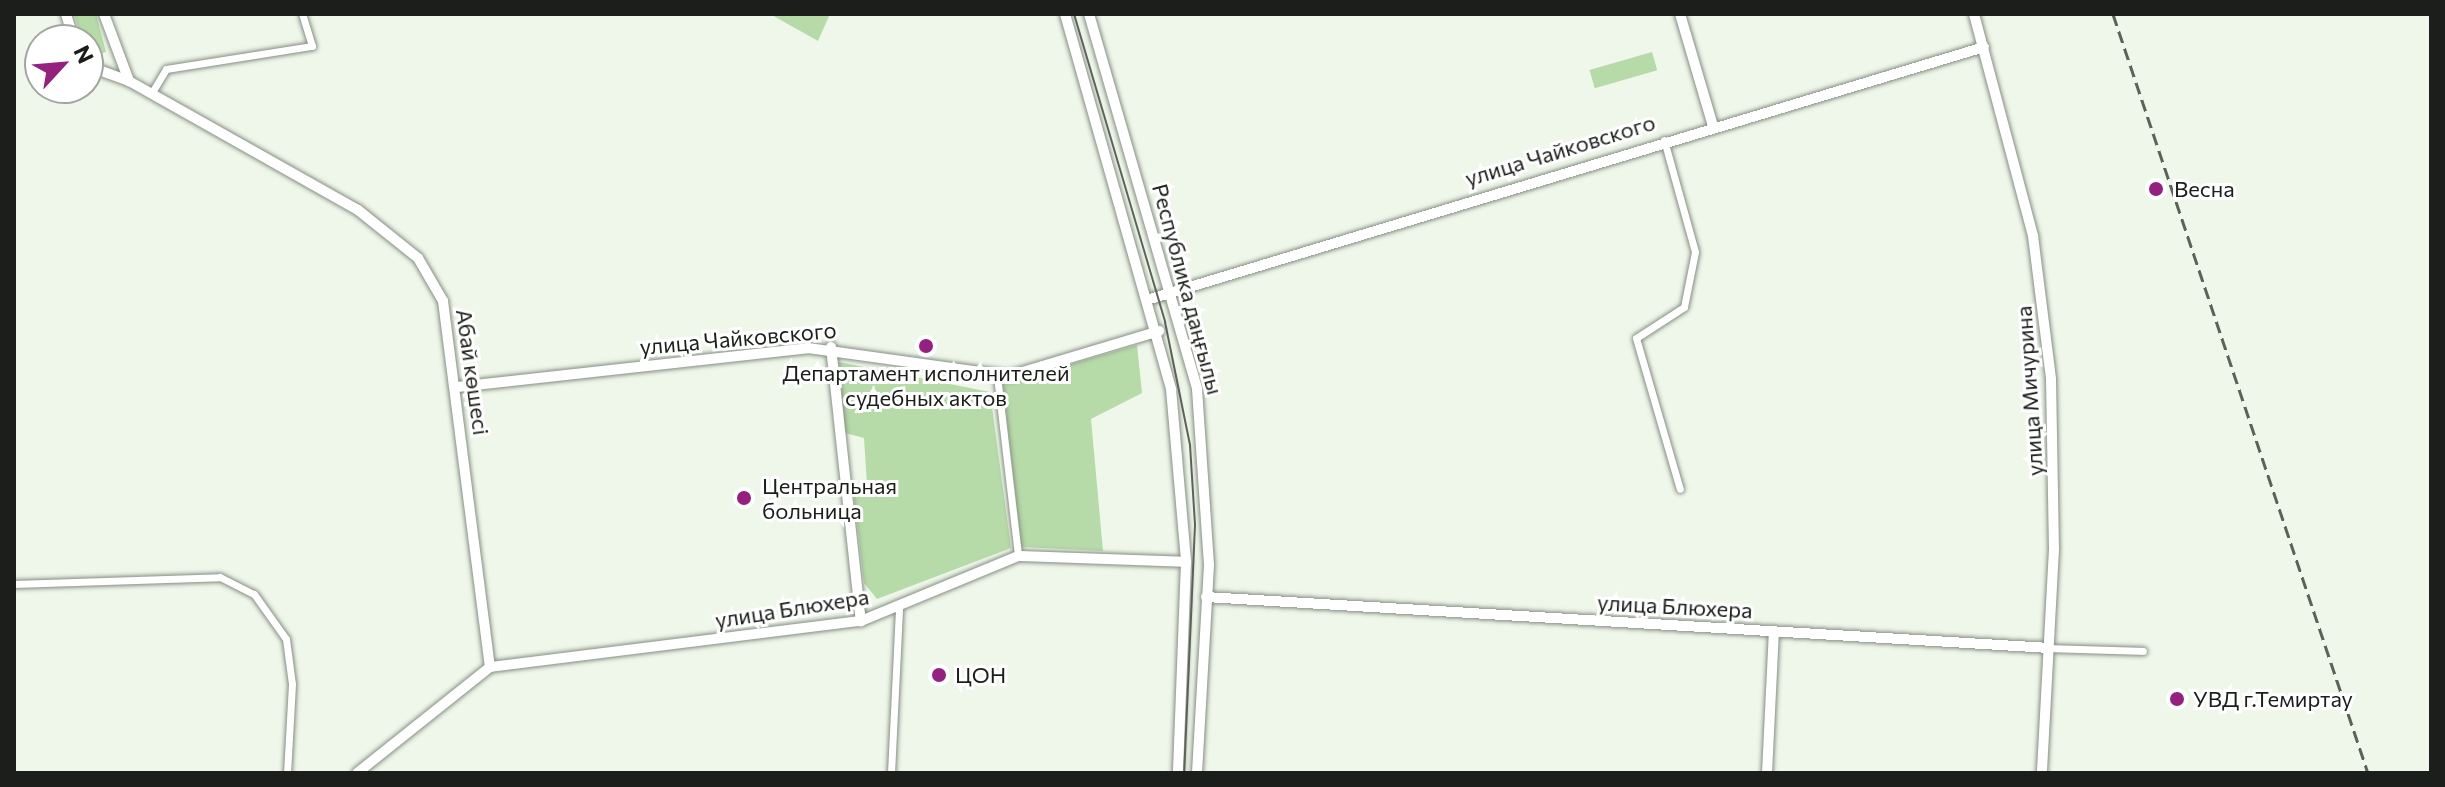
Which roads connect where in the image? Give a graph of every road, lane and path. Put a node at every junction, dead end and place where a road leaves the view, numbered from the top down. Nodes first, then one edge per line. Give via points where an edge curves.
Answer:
1 (104, 14) edge
2 (302, 14) edge
3 (1065, 14) edge
4 (1089, 14) edge
5 (1680, 14) edge
6 (1974, 14) edge
7 (1984, 47) junction
8 (104, 72) edge
9 (129, 81) junction
10 (151, 94) junction
11 (1713, 126) junction
12 (1664, 140) junction
13 (1172, 293) junction
14 (1150, 299) junction
15 (1159, 331) junction
16 (831, 347) junction
17 (997, 376) junction
18 (457, 387) junction
19 (1680, 489) dead end
20 (1018, 556) junction
21 (1186, 562) junction
22 (14, 584) edge
23 (1206, 597) junction
24 (899, 607) junction
25 (861, 621) junction
26 (1774, 632) junction
27 (2049, 648) junction
28 (2143, 651) dead end
29 (490, 667) junction
30 (287, 773) edge
31 (357, 773) edge
32 (891, 773) edge
33 (1178, 773) edge
34 (1197, 773) edge
35 (1767, 773) edge
36 (2042, 773) edge

1 - 9 street
2 - 10 street via 312,46 166,69
3 - 14 street, Республика даңғылы
4 - 13 street, Республика даңғылы
5 - 11 street
6 - 7 street, улица Мичурина
7 - 11 street, улица Чайковского
7 - 27 street, улица Мичурина via 2023,188 2045,317 2056,444
8 - 9 street, Абай көшесі
9 - 10 street, Абай көшесі
10 - 18 street, Абай көшесі via 400,240 443,301
11 - 12 street, улица Чайковского
12 - 13 street, улица Чайковского
12 - 19 street via 1695,252 1684,307 1636,338
13 - 14 street, улица Чайковского
13 - 23 street, Республика даңғылы via 1206,460
14 - 15 street, Республика даңғылы
15 - 17 street, улица Чайковского
15 - 21 street, Республика даңғылы via 1181,455
16 - 17 street, улица Чайковского
16 - 18 street, улица Чайковского
16 - 25 street
17 - 20 street
18 - 29 street, Абай көшесі
20 - 21 street, улица Блюхера
20 - 24 street, улица Блюхера
21 - 33 street, Республика даңғылы
22 - 30 street via 220,577 254,594 286,639 292,684
23 - 26 street, улица Блюхера
23 - 34 street, Республика даңғылы
24 - 25 street, улица Блюхера
24 - 32 street
25 - 29 street, улица Блюхера
26 - 27 street, улица Блюхера
26 - 35 street
27 - 28 street, улица Блюхера
27 - 36 street, улица Мичурина
29 - 31 street

